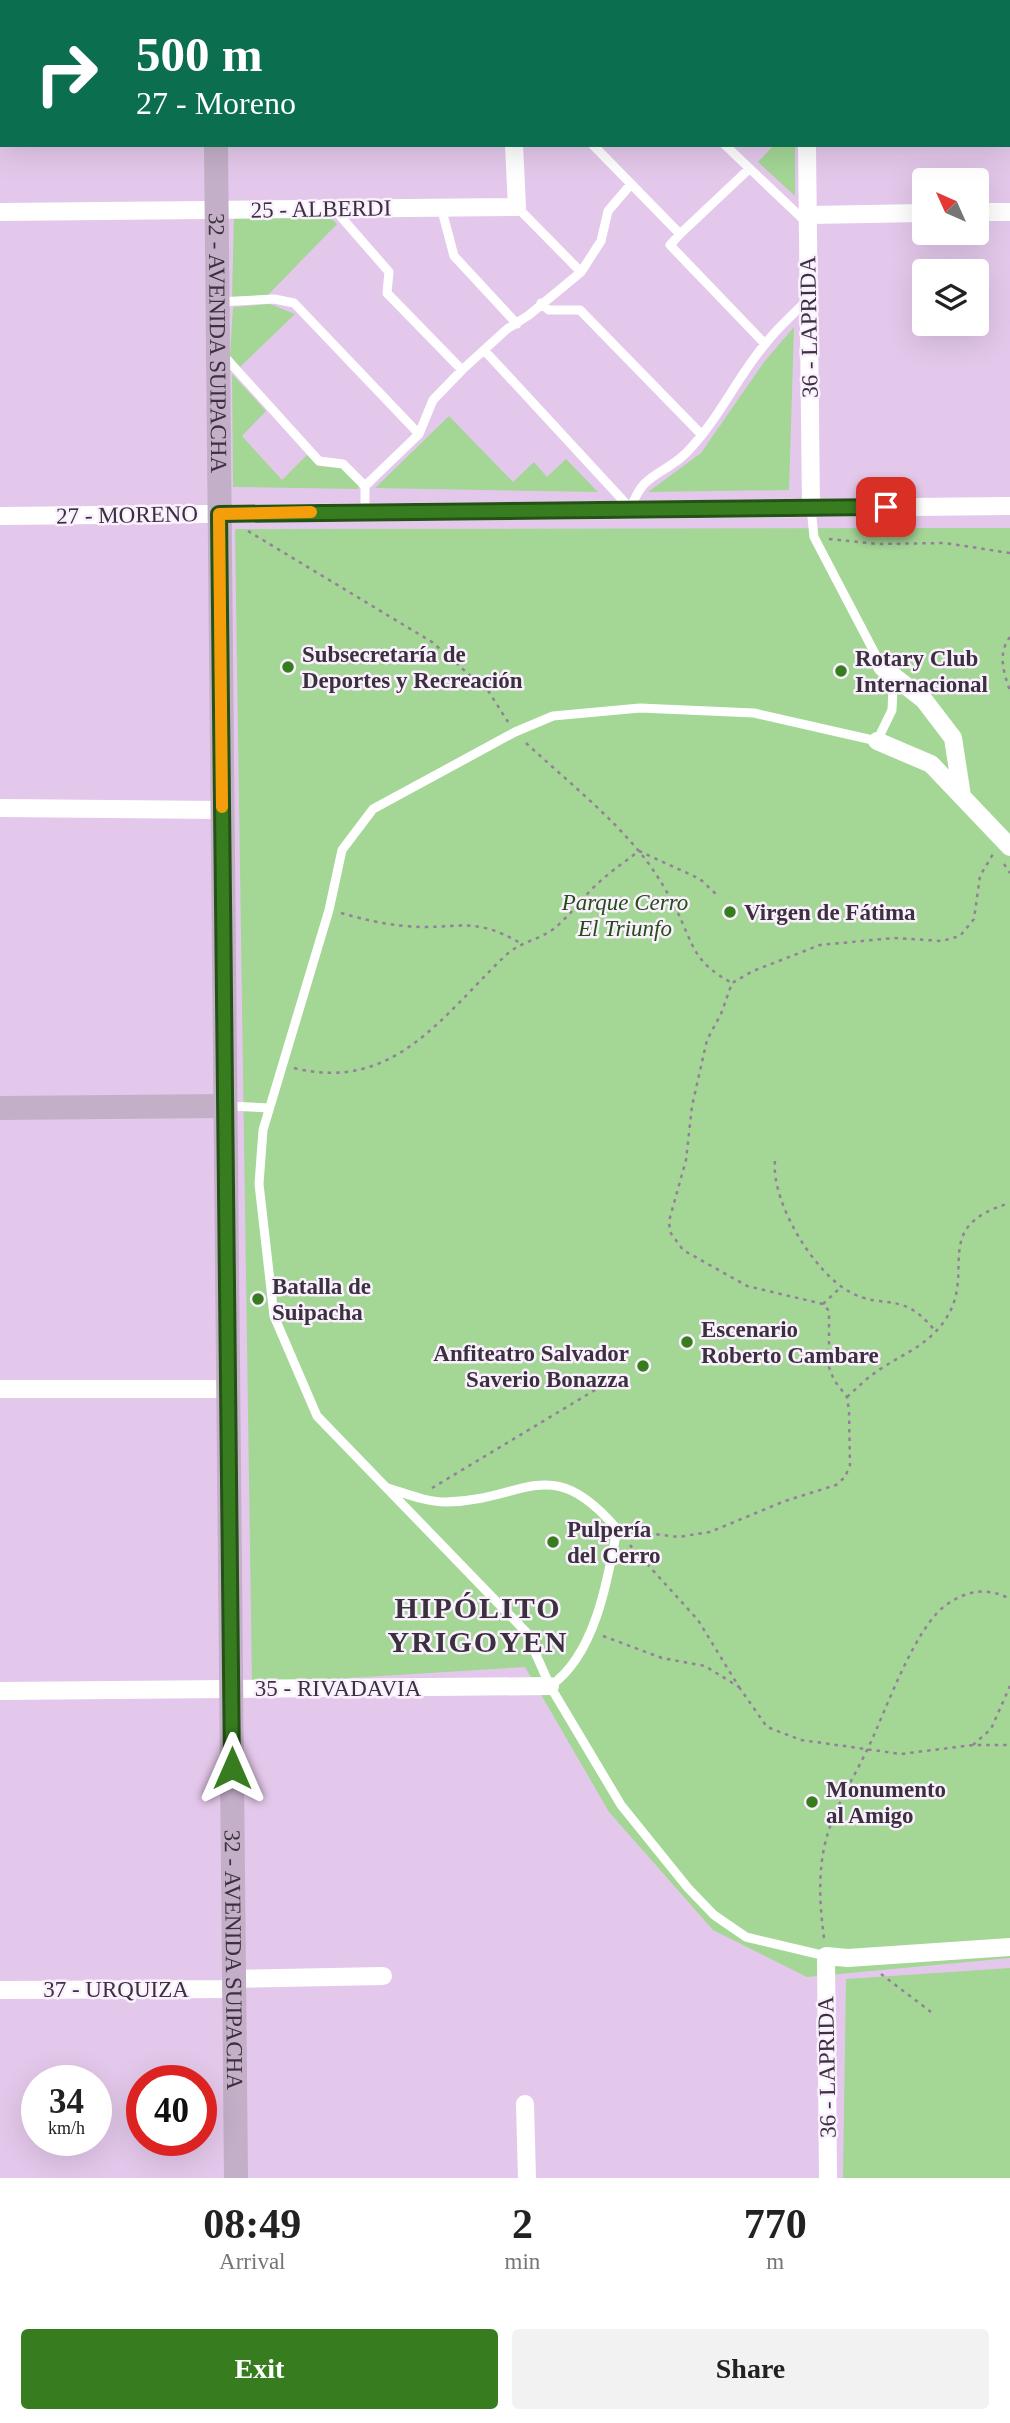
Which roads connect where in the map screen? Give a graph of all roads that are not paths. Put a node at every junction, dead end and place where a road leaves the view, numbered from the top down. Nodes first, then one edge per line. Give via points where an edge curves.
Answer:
1 (216, 147) edge
2 (514, 147) edge
3 (595, 147) edge
4 (726, 147) edge
5 (807, 147) edge
6 (748, 169) junction
7 (631, 184) junction
8 (441, 207) junction
9 (516, 207) junction
10 (334, 209) junction
11 (216, 210) junction
12 (0, 212) edge
13 (989, 212) edge
14 (1010, 212) edge
15 (912, 214) edge
16 (809, 219) junction
17 (680, 234) junction
18 (581, 272) junction
19 (809, 298) junction
20 (217, 302) junction
21 (541, 303) junction
22 (517, 324) junction
23 (765, 344) junction
24 (218, 349) junction
25 (484, 350) junction
26 (462, 370) junction
27 (700, 433) junction
28 (419, 434) junction
29 (365, 486) junction
30 (1010, 506) edge
31 (811, 508) junction
32 (631, 509) junction
33 (365, 511) junction
34 (219, 514) junction
35 (0, 516) edge
36 (882, 667) junction
37 (877, 741) junction
38 (962, 796) junction
39 (0, 808) edge
40 (222, 810) junction
41 (1006, 843) edge
42 (225, 1106) junction
43 (0, 1108) edge
44 (269, 1108) junction
45 (0, 1389) edge
46 (228, 1389) junction
47 (387, 1487) junction
48 (550, 1686) junction
49 (232, 1689) junction
50 (0, 1691) edge
51 (1010, 1947) edge
52 (826, 1956) junction
53 (383, 1976) dead end
54 (233, 1984) junction
55 (0, 1990) edge
56 (525, 2104) dead end
57 (236, 2178) edge
58 (527, 2178) edge
59 (828, 2178) edge

1 - 11 street, 32 - AVENIDA SUIPACHA
2 - 9 street
3 - 7 lane
4 - 6 lane
5 - 16 street, 36 - LAPRIDA
6 - 16 lane
6 - 17 lane
7 - 17 lane
7 - 18 lane via 608,211 601,241
8 - 9 street, 25 - ALBERDI
8 - 10 street, 25 - ALBERDI
8 - 22 lane via 454,256
9 - 18 lane
10 - 11 street, 25 - ALBERDI
10 - 26 lane via 390,272 387,293
11 - 12 street, 25 - ALBERDI
11 - 20 street, 32 - AVENIDA SUIPACHA
13 - 14 street
15 - 16 street
16 - 19 street, 36 - LAPRIDA
17 - 23 lane via 670,245
18 - 21 lane
19 - 23 lane
19 - 31 street, 36 - LAPRIDA
20 - 24 street, 32 - AVENIDA SUIPACHA
20 - 28 lane via 274,299 294,303
21 - 22 lane
21 - 27 lane via 549,310 580,310
22 - 25 lane
23 - 27 lane
24 - 29 lane via 319,461 343,464
24 - 34 street, 32 - AVENIDA SUIPACHA
25 - 26 lane
25 - 32 lane
26 - 28 lane via 433,400
27 - 32 lane via 685,454 646,479
28 - 29 lane
29 - 33 lane
30 - 31 street, 27 - MORENO
31 - 32 street, 27 - MORENO
31 - 36 lane via 814,537
32 - 33 street, 27 - MORENO
33 - 34 street, 27 - MORENO
34 - 35 street, 27 - MORENO
34 - 40 street, 32 - AVENIDA SUIPACHA
36 - 37 lane via 893,688 892,710
36 - 38 street via 924,699 953,738
37 - 38 street via 931,764
37 - 44 lane via 754,713 640,708 554,716 514,732 373,809 342,850 329,910
38 - 41 street
39 - 40 street
40 - 42 street, 32 - AVENIDA SUIPACHA
42 - 43 street
42 - 44 lane
42 - 46 street, 32 - AVENIDA SUIPACHA
44 - 47 lane via 259,1184 274,1317 317,1416
45 - 46 street
46 - 49 street, 32 - AVENIDA SUIPACHA
47 - 48 lane via 526,1632
47 - 48 lane via 430,1502 462,1501 546,1483 586,1497 617,1529 607,1584 590,1631 562,1679
48 - 49 street, 35 - RIVADAVIA
48 - 52 lane via 621,1805 714,1915 746,1937
49 - 50 street, 35 - RIVADAVIA
49 - 54 street, 32 - AVENIDA SUIPACHA
51 - 52 street
52 - 59 street, 36 - LAPRIDA
53 - 54 street, 37 - URQUIZA
54 - 55 street, 37 - URQUIZA
54 - 57 street, 32 - AVENIDA SUIPACHA
56 - 58 street

